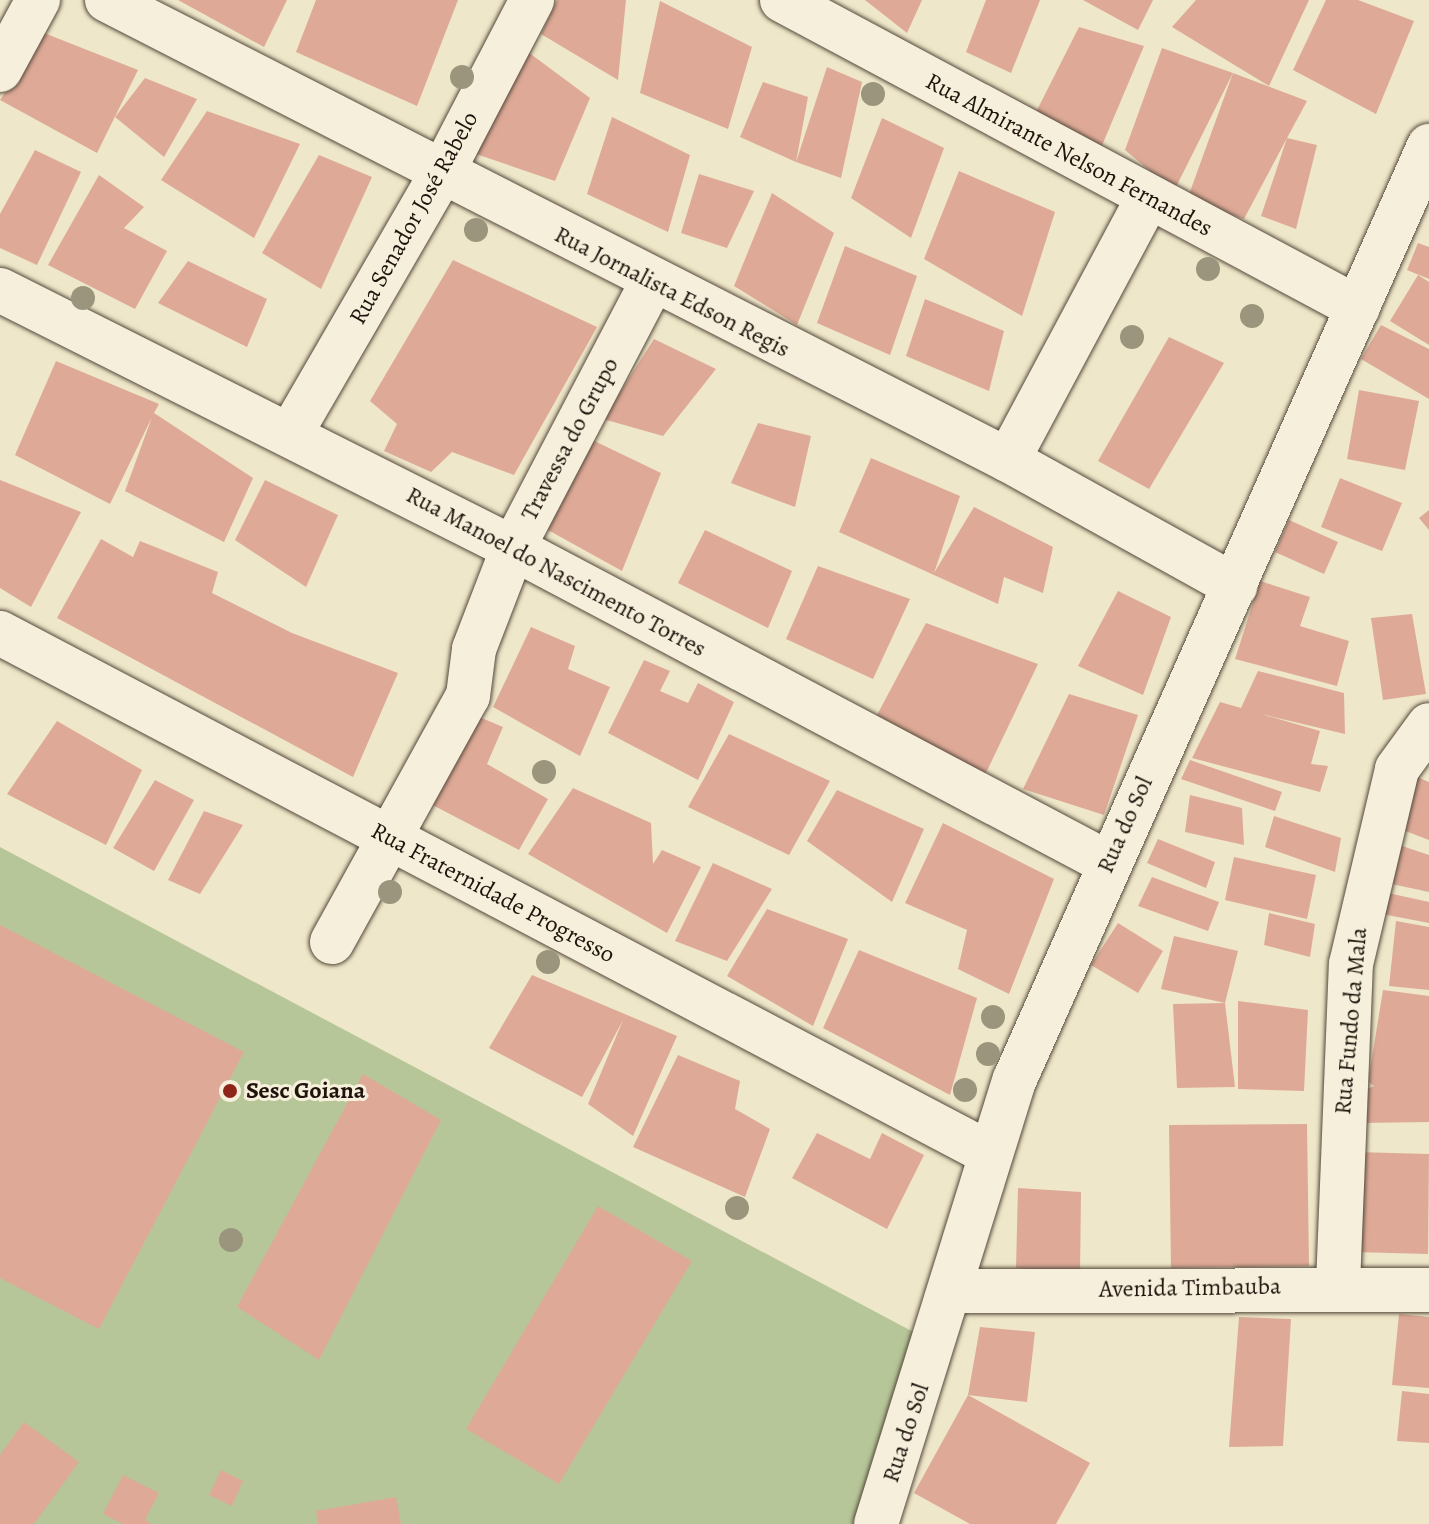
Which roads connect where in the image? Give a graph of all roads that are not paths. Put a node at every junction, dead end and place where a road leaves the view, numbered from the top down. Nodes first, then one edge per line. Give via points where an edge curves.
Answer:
1 (38, 0) edge
2 (107, 0) edge
3 (532, 0) edge
4 (782, 0) edge
5 (0, 70) edge
6 (1429, 146) edge
7 (442, 173) junction
8 (1148, 198) junction
9 (651, 284) junction
10 (0, 290) edge
11 (1358, 308) junction
12 (291, 433) junction
13 (1008, 460) junction
14 (513, 548) junction
15 (1235, 586) junction
16 (0, 633) edge
17 (1429, 725) edge
18 (389, 839) junction
19 (1108, 863) junction
20 (332, 942) dead end
21 (987, 1152) junction
22 (1338, 1285) junction
23 (1429, 1290) edge
24 (952, 1291) junction
25 (876, 1524) edge

1 - 5 street
2 - 7 street, Rua Jornalista Edson Regis
3 - 7 street, Rua Senador José Rabelo
4 - 8 street, Rua Almirante Nelson Fernandes
6 - 11 street, Rua do Sol
7 - 9 street, Rua Jornalista Edson Regis
7 - 12 street, Rua Senador José Rabelo
8 - 11 street, Rua Almirante Nelson Fernandes
8 - 13 street
9 - 13 street, Rua Jornalista Edson Regis
9 - 14 street, Travessa do Grupo
10 - 12 street, Rua Manoel do Nascimento Torres
11 - 15 street, Rua do Sol
12 - 14 street, Rua Manoel do Nascimento Torres
13 - 15 street, Rua Jornalista Edson Regis
14 - 18 street, Travessa do Grupo via 474,649 468,696
14 - 19 street, Rua Manoel do Nascimento Torres
15 - 19 street, Rua do Sol
16 - 18 street, Rua Fraternidade Progresso
17 - 22 street, Rua Fundo da Mala via 1393,782 1351,964
18 - 20 street, Travessa do Grupo
18 - 21 street, Rua Fraternidade Progresso
19 - 21 street, Rua do Sol
21 - 24 street, Rua do Sol
22 - 23 street, Avenida Timbauba
22 - 24 street, Avenida Timbauba
24 - 25 street, Rua do Sol

